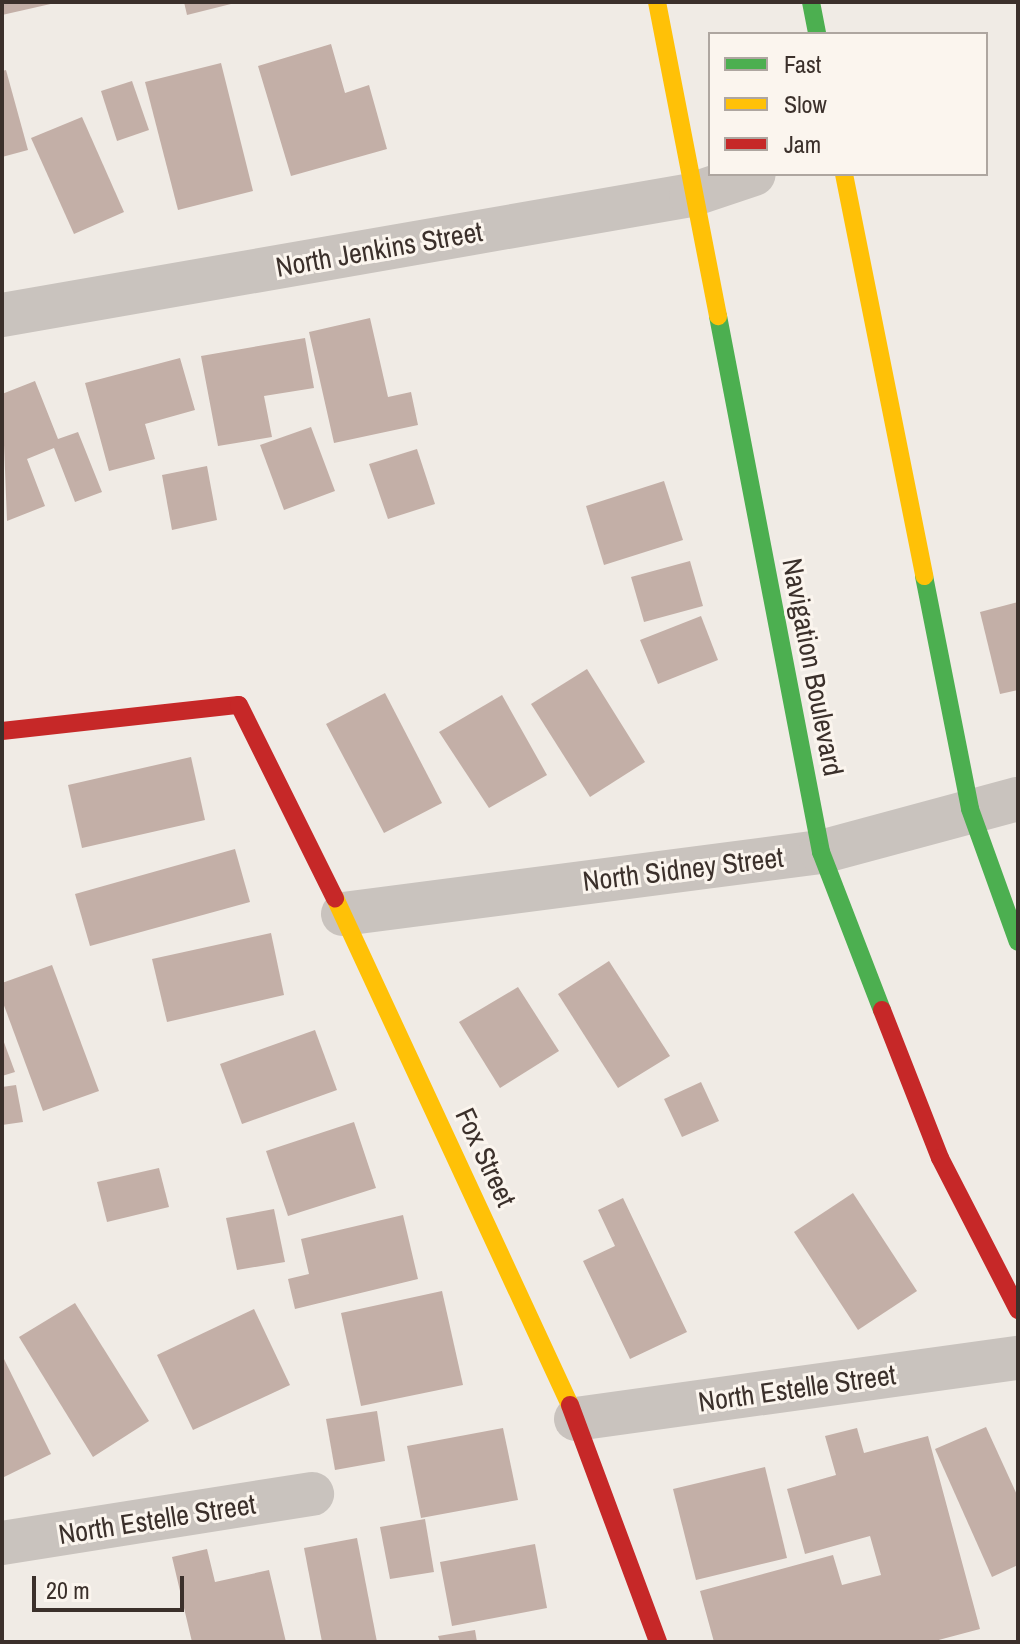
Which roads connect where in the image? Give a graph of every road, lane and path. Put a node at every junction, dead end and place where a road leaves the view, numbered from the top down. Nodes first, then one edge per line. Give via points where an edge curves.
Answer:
1 (657, 2) edge
2 (811, 2) edge
3 (817, 32) edge
4 (748, 176) edge
5 (844, 176) edge
6 (691, 195) junction
7 (2, 315) edge
8 (2, 731) edge
9 (1018, 799) edge
10 (970, 809) junction
11 (821, 852) junction
12 (343, 914) junction
13 (1018, 942) edge
14 (1018, 1310) edge
15 (1018, 1358) edge
16 (576, 1419) junction
17 (312, 1494) dead end
18 (2, 1543) edge
19 (658, 1642) edge

1 - 6 main road, Navigation Boulevard
2 - 3 main road
4 - 6 street, North Jenkins Street
5 - 10 main road
6 - 7 street, North Jenkins Street
6 - 11 main road, Navigation Boulevard
8 - 12 main road, Fox Street via 239,705
9 - 10 street, North Sidney Street
10 - 11 street, North Sidney Street
10 - 13 main road
11 - 12 street, North Sidney Street
11 - 14 main road, Navigation Boulevard via 940,1158
12 - 16 main road, Fox Street
15 - 16 street, North Estelle Street
16 - 19 main road, Fox Street
17 - 18 street, North Estelle Street

